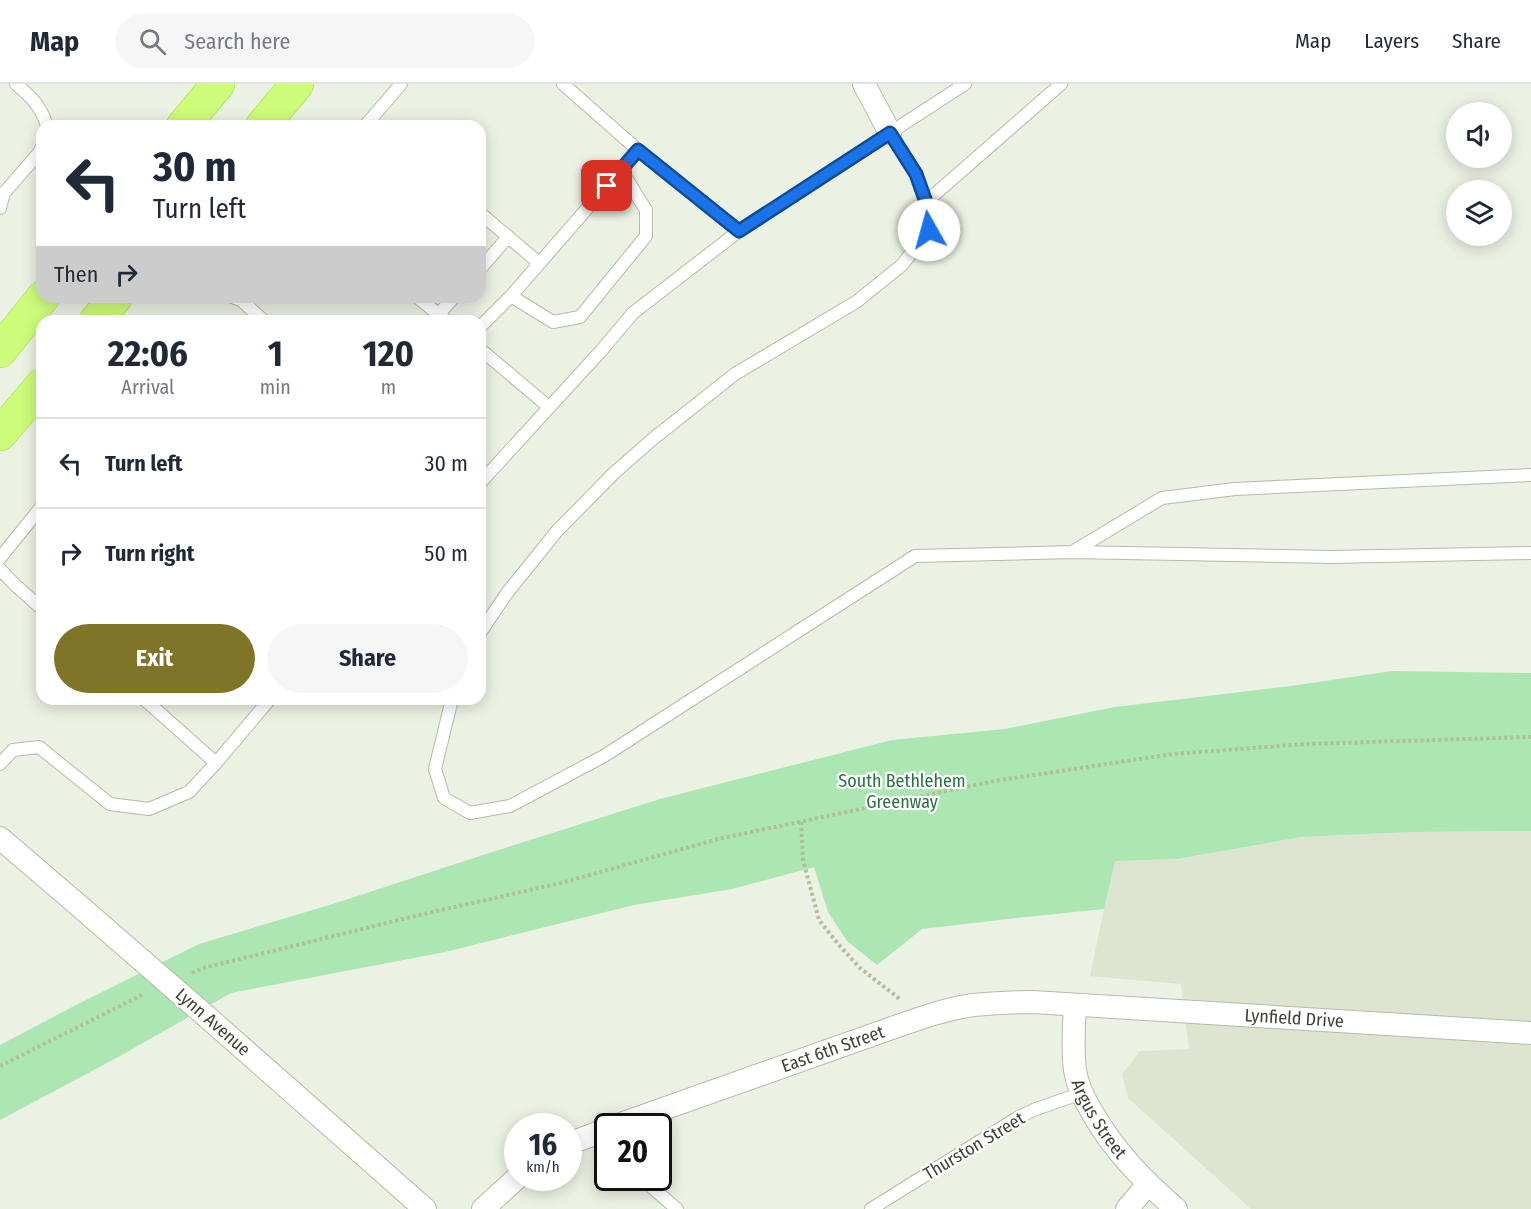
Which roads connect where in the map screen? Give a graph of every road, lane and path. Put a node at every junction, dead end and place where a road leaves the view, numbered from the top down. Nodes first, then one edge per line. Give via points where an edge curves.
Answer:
1 (16, 84) edge
2 (218, 84) edge
3 (297, 84) edge
4 (401, 84) edge
5 (563, 84) edge
6 (864, 84) edge
7 (965, 84) edge
8 (1060, 84) edge
9 (45, 120) edge
10 (188, 120) edge
11 (267, 120) edge
12 (373, 120) edge
13 (890, 133) junction
14 (638, 150) junction
15 (36, 156) edge
16 (621, 170) junction
17 (2, 193) edge
18 (926, 202) junction
19 (0, 208) edge
20 (486, 220) edge
21 (739, 231) junction
22 (508, 237) junction
23 (486, 262) edge
24 (539, 263) junction
25 (511, 296) junction
26 (38, 303) edge
27 (111, 303) edge
28 (244, 303) edge
29 (424, 303) edge
30 (101, 315) edge
31 (257, 315) edge
32 (439, 315) edge
33 (486, 321) edge
34 (0, 351) edge
35 (486, 354) edge
36 (36, 392) edge
37 (549, 408) junction
38 (0, 434) edge
39 (1531, 475) edge
40 (486, 476) edge
41 (36, 513) edge
42 (1073, 552) junction
43 (1531, 553) edge
44 (0, 558) edge
45 (0, 568) edge
46 (36, 604) edge
47 (486, 624) edge
48 (151, 705) edge
49 (265, 705) edge
50 (451, 705) edge
51 (1531, 737) edge
52 (216, 763) junction
53 (0, 764) edge
54 (801, 822) junction
55 (0, 838) edge
56 (183, 977) dead end
57 (153, 990) dead end
58 (1066, 1004) junction
59 (915, 1020) junction
60 (1531, 1033) edge
61 (0, 1066) edge
62 (1082, 1093) junction
63 (652, 1113) edge
64 (1148, 1185) junction
65 (504, 1190) edge
66 (656, 1191) edge
67 (425, 1209) edge
68 (483, 1209) edge
69 (677, 1209) edge
70 (871, 1209) edge
71 (1127, 1209) edge
72 (1176, 1209) edge

1 - 9 lane via 31,97
2 - 10 highway
3 - 11 highway
4 - 12 lane
5 - 14 lane
6 - 13 street
7 - 13 lane
8 - 18 lane
13 - 18 lane via 916,174
13 - 21 lane
14 - 16 lane
14 - 21 lane
15 - 17 lane
16 - 24 lane
16 - 25 lane via 646,210 646,236 580,317 553,322
17 - 19 lane
18 - 47 lane via 929,230 902,265 856,302 735,374 638,452 557,531
20 - 22 lane
21 - 37 lane via 633,313
22 - 23 lane
22 - 24 lane
24 - 25 lane
25 - 33 lane
26 - 34 highway
27 - 30 highway
28 - 31 lane
29 - 32 lane
35 - 37 lane
36 - 38 highway
37 - 40 lane
39 - 42 lane via 1235,489 1162,498
41 - 44 lane
42 - 43 lane via 1331,557
42 - 50 lane via 915,556 604,756 510,806 470,813 444,798 435,769
45 - 46 lane
48 - 52 lane
49 - 52 lane
51 - 54 path via 1306,744 1173,754 994,781
52 - 53 lane via 189,792 149,809 110,804 39,747 13,750
54 - 56 path via 718,839 561,883 254,955
54 - 59 path via 803,860 819,921 860,969 904,1002
55 - 67 street, Lynn Avenue, bridge
57 - 61 path
58 - 59 street, East 6th Street via 979,1005
58 - 60 street, Lynfield Drive
58 - 62 street, Argus Street
59 - 63 street, East 6th Street
62 - 64 street, Argus Street via 1105,1135
62 - 70 lane, Thurston Street via 1017,1118
64 - 71 street
64 - 72 street, Argus Street
65 - 68 street
66 - 69 lane

